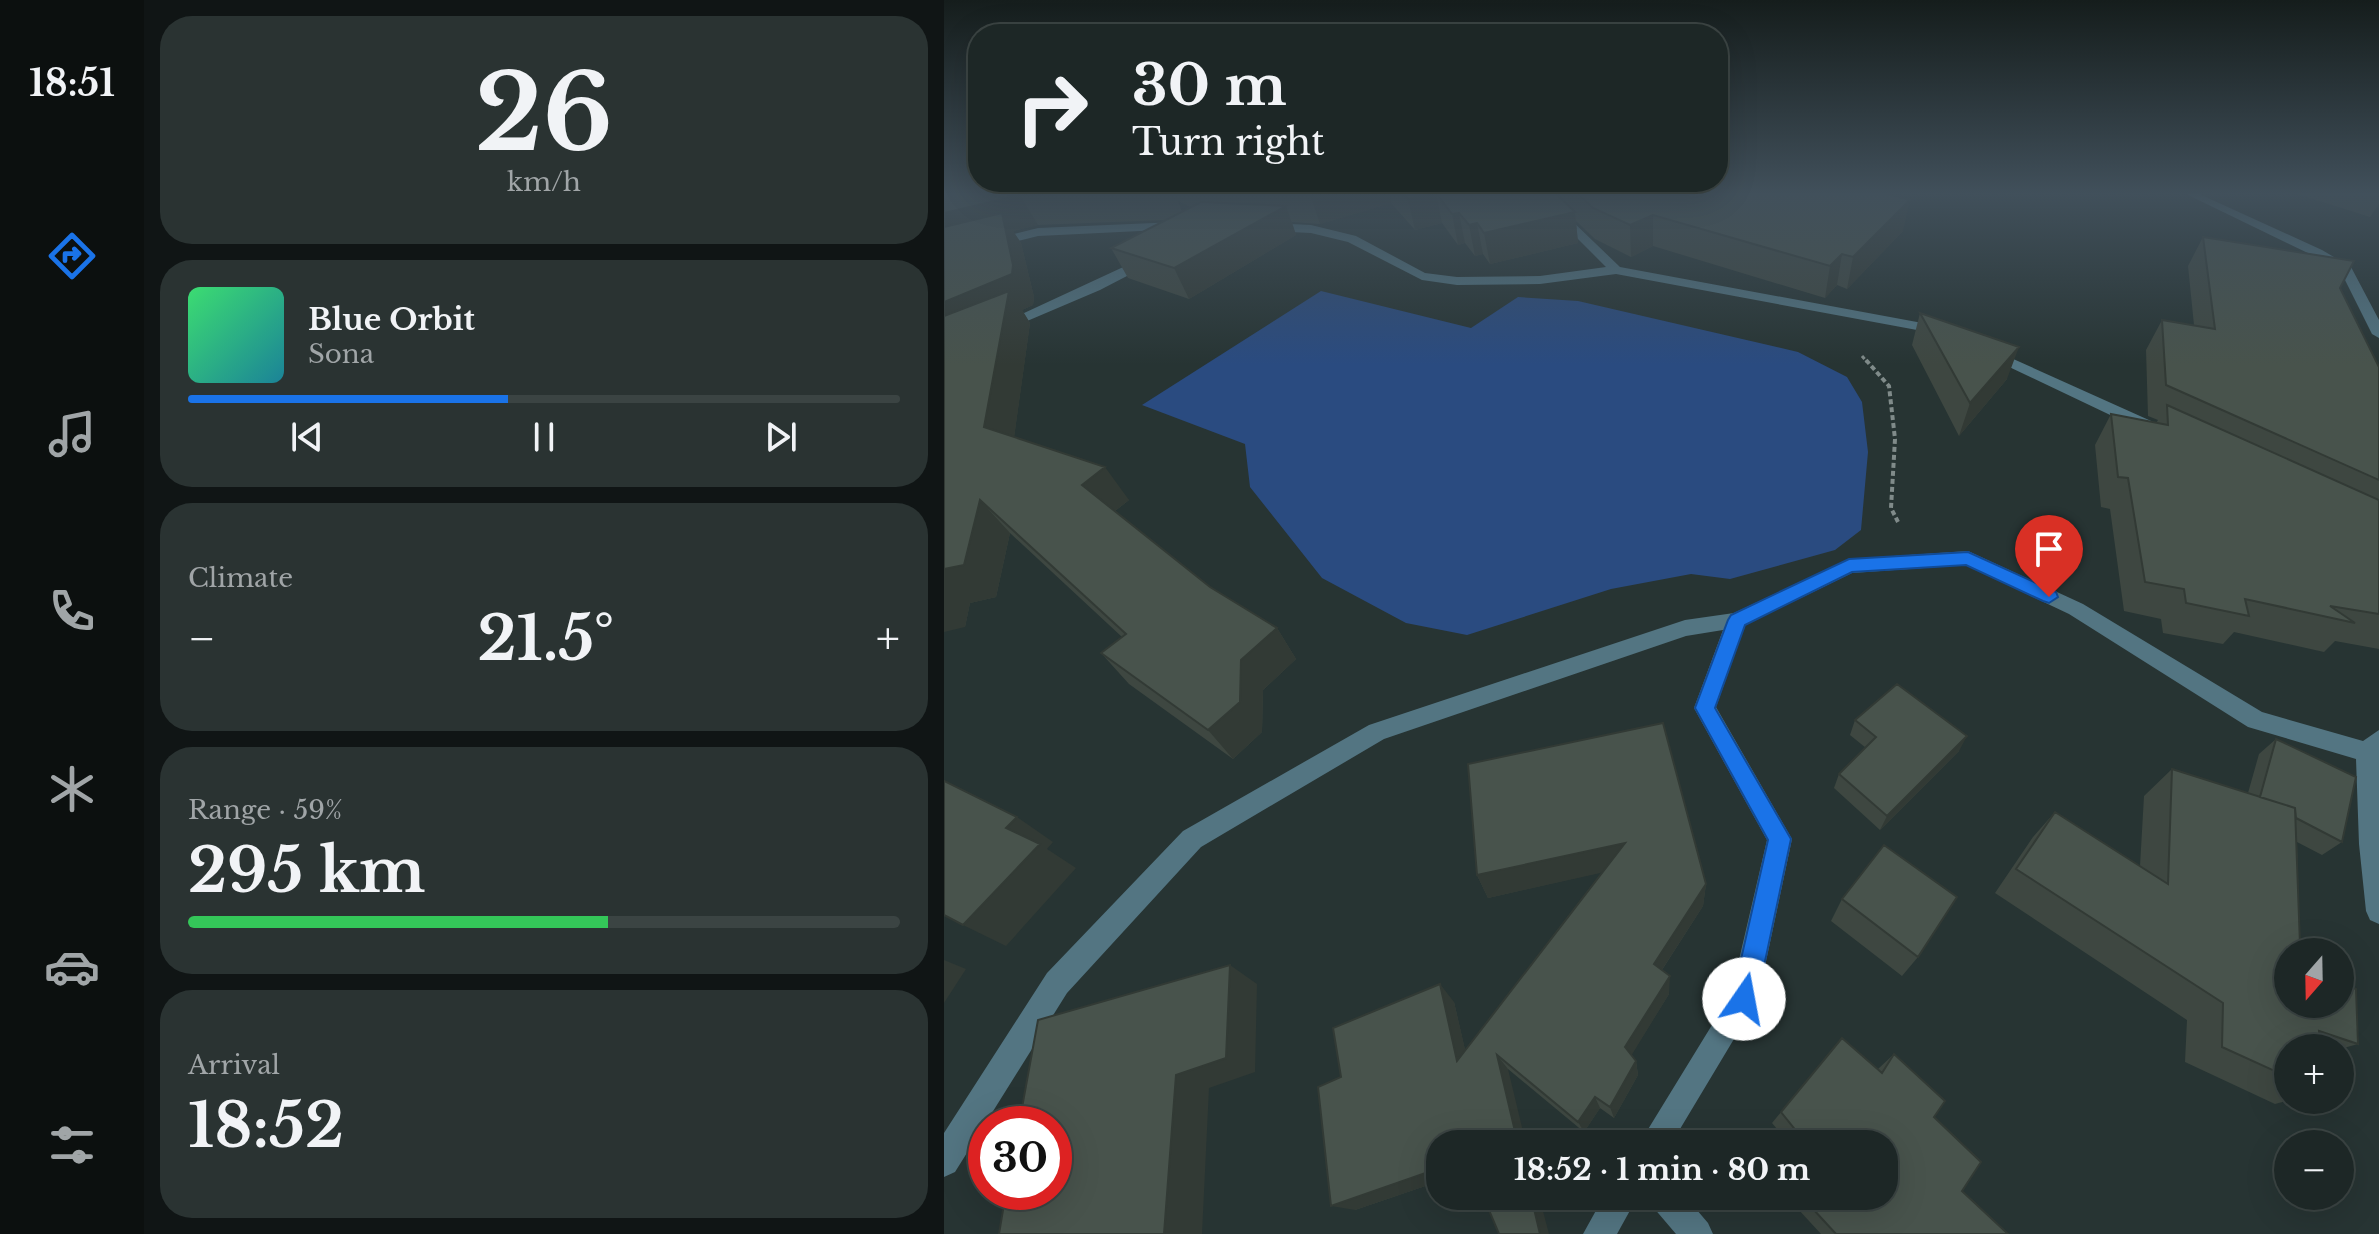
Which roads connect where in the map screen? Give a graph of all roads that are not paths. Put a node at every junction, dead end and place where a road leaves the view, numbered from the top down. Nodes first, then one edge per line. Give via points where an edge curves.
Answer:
1 (965, 251) edge
2 (1374, 251) edge
3 (1596, 251) edge
4 (2313, 251) edge
5 (1161, 253) edge
6 (944, 256) edge
7 (1616, 270) junction
8 (985, 334) edge
9 (2379, 334) edge
10 (1952, 335) edge
11 (1981, 348) edge
12 (2166, 434) edge
13 (1737, 620) junction
14 (2373, 746) edge
15 (2379, 911) edge
16 (1663, 1130) edge
17 (944, 1161) edge
18 (1614, 1210) edge
19 (1676, 1210) edge
20 (1599, 1234) edge
21 (1697, 1234) edge

1 - 6 street
2 - 7 street via 1422,276 1457,281 1540,280
3 - 7 street
4 - 9 street via 2346,270
5 - 8 street
7 - 10 street via 1938,328
11 - 12 street
13 - 14 street via 1849,566 1968,558 2076,609 2256,720
13 - 16 street via 1705,708 1780,839 1744,999
13 - 17 street via 1685,628 1377,732 1192,839 1057,983
14 - 15 street via 2371,844
18 - 20 street
19 - 21 street

